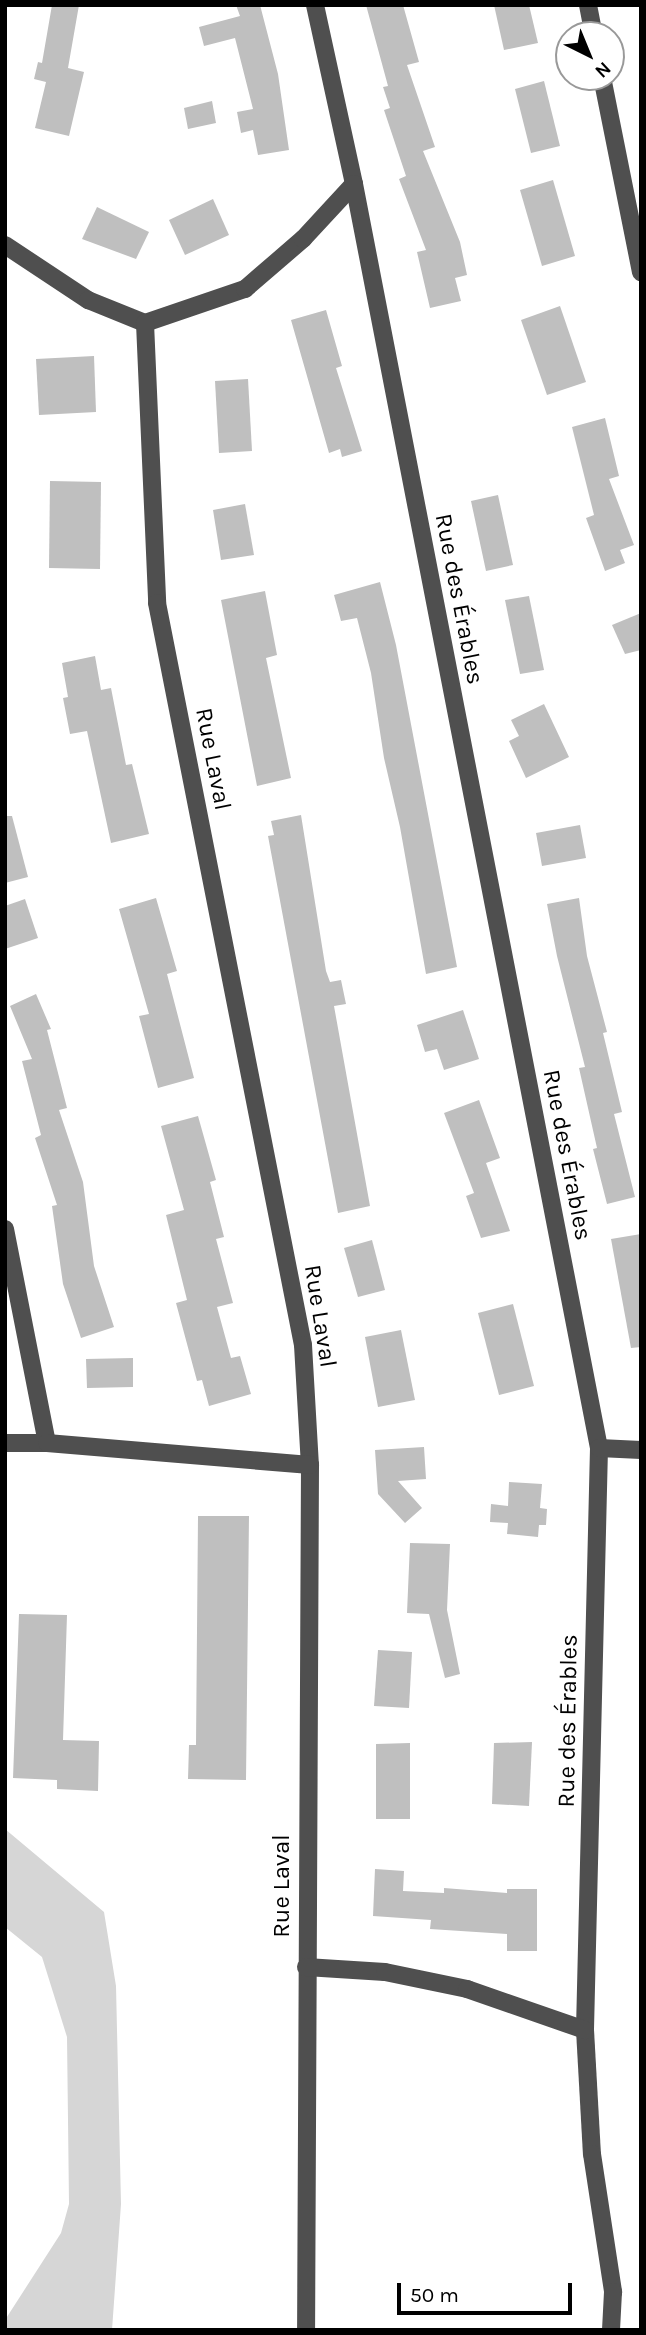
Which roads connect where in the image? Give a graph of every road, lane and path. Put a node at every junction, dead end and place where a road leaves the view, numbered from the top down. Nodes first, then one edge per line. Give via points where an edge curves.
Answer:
1 (315, 5) edge
2 (606, 91) edge
3 (354, 184) junction
4 (5, 244) edge
5 (641, 272) edge
6 (145, 323) junction
7 (5, 1229) edge
8 (5, 1443) edge
9 (47, 1443) junction
10 (599, 1448) junction
11 (641, 1450) edge
12 (310, 1465) junction
13 (306, 1967) junction
14 (585, 2030) junction
15 (306, 2330) edge
16 (611, 2330) edge

1 - 3 street, Rue des Érables
2 - 5 street
3 - 6 street via 303,239 244,289
3 - 10 street, Rue des Érables
4 - 6 street via 88,300
6 - 12 street, Rue Laval via 158,603 303,1345
7 - 9 street
8 - 9 street
9 - 12 street
10 - 11 street
10 - 14 street, Rue des Érables
12 - 13 street, Rue Laval
13 - 14 street via 385,1972 467,1989
13 - 15 street, Rue Laval
14 - 16 street, Rue des Érables via 592,2154 613,2292

